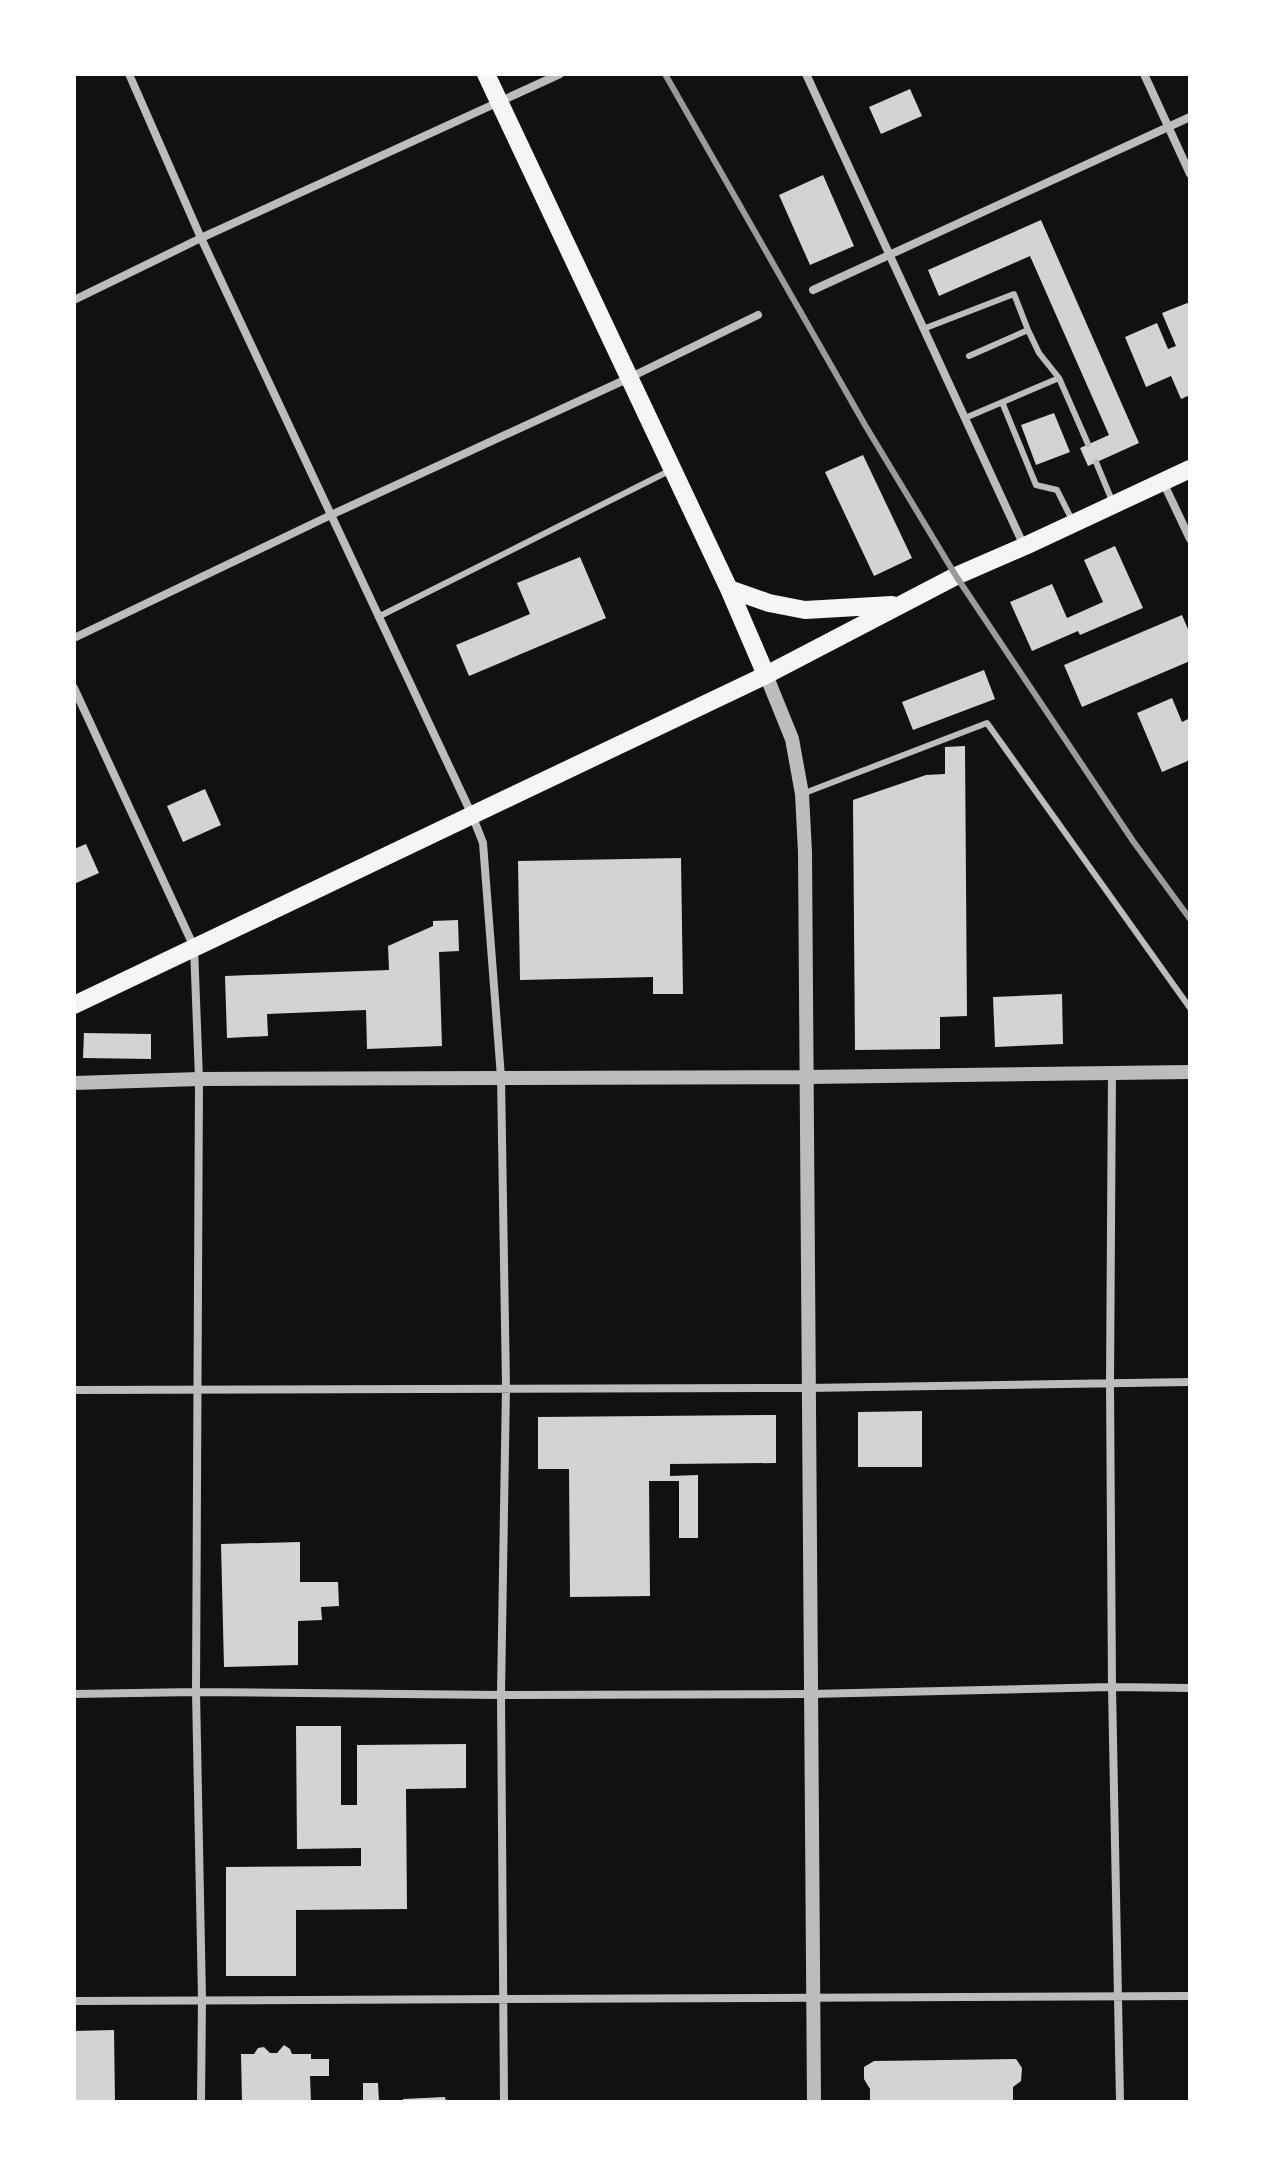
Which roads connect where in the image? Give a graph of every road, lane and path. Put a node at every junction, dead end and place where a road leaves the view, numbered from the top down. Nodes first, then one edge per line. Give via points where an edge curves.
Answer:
1 (129, 74) edge
2 (486, 74) edge
3 (560, 74) edge
4 (806, 74) edge
5 (1144, 74) edge
6 (499, 103) junction
7 (1190, 117) edge
8 (1168, 127) junction
9 (1190, 174) edge
10 (201, 238) junction
11 (889, 255) junction
12 (813, 290) dead end
13 (74, 300) edge
14 (758, 315) dead end
15 (923, 329) junction
16 (1028, 330) junction
17 (969, 356) dead end
18 (629, 378) junction
19 (1059, 378) junction
20 (1002, 402) junction
21 (965, 418) junction
22 (1088, 444) dead end
23 (1096, 462) dead end
24 (1190, 469) edge
25 (671, 470) junction
26 (1163, 482) junction
27 (1114, 505) junction
28 (331, 515) junction
29 (1074, 524) junction
30 (1190, 539) edge
31 (1025, 546) junction
32 (729, 589) junction
33 (903, 604) junction
34 (378, 617) junction
35 (74, 638) edge
36 (766, 675) junction
37 (74, 688) edge
38 (802, 794) junction
39 (472, 815) junction
40 (194, 947) junction
41 (74, 1005) edge
42 (1190, 1008) edge
43 (1112, 1072) junction
44 (1190, 1072) edge
45 (501, 1077) junction
46 (807, 1077) junction
47 (199, 1079) junction
48 (74, 1083) edge
49 (1190, 1382) edge
50 (1110, 1383) junction
51 (506, 1387) junction
52 (807, 1388) junction
53 (196, 1389) junction
54 (74, 1390) edge
55 (1112, 1687) junction
56 (1190, 1688) edge
57 (196, 1692) junction
58 (74, 1694) edge
59 (810, 1694) junction
60 (501, 1695) junction
61 (1119, 1995) junction
62 (1190, 1996) edge
63 (813, 1997) junction
64 (202, 1999) junction
65 (502, 1999) junction
66 (74, 2001) edge
67 (201, 2102) edge
68 (504, 2102) edge
69 (814, 2102) edge
70 (1120, 2102) edge

1 - 10 street
2 - 6 main road
3 - 6 street
4 - 11 street
5 - 8 street
6 - 10 street
6 - 18 main road
7 - 8 street
8 - 9 street
8 - 11 street
10 - 13 street
10 - 28 street
11 - 12 street
11 - 15 street
14 - 18 street
15 - 16 lane via 1014,294
15 - 21 street
16 - 17 lane
16 - 19 lane
18 - 25 main road
18 - 28 street
19 - 20 lane
19 - 22 lane
20 - 21 lane
20 - 29 lane via 1036,485 1057,490
21 - 31 street
23 - 27 lane
24 - 26 main road
25 - 32 main road
25 - 34 lane
26 - 27 main road
26 - 30 street
27 - 29 main road
28 - 34 street
28 - 35 street
29 - 31 main road
31 - 33 main road
32 - 33 main road via 805,610
32 - 36 main road
33 - 36 main road
34 - 39 street
36 - 38 street via 792,739
36 - 39 main road
37 - 40 street
38 - 42 lane via 987,723
38 - 46 street
39 - 40 main road
39 - 45 street via 483,843
40 - 41 main road
40 - 47 street
43 - 44 street
43 - 46 street
43 - 50 street
45 - 46 street
45 - 47 street
45 - 51 street
46 - 52 street
47 - 48 street
47 - 53 street
49 - 50 street
50 - 52 street
50 - 55 street
51 - 52 street
51 - 53 street
51 - 60 street
52 - 59 street
53 - 54 street
53 - 57 street
55 - 56 street
55 - 59 street
55 - 61 street
57 - 58 street
57 - 60 street
57 - 64 street
59 - 60 street
59 - 63 street
60 - 65 street
61 - 62 street
61 - 63 street
61 - 70 street
63 - 65 street
63 - 69 street
64 - 65 street
64 - 66 street
64 - 67 street
65 - 68 street

